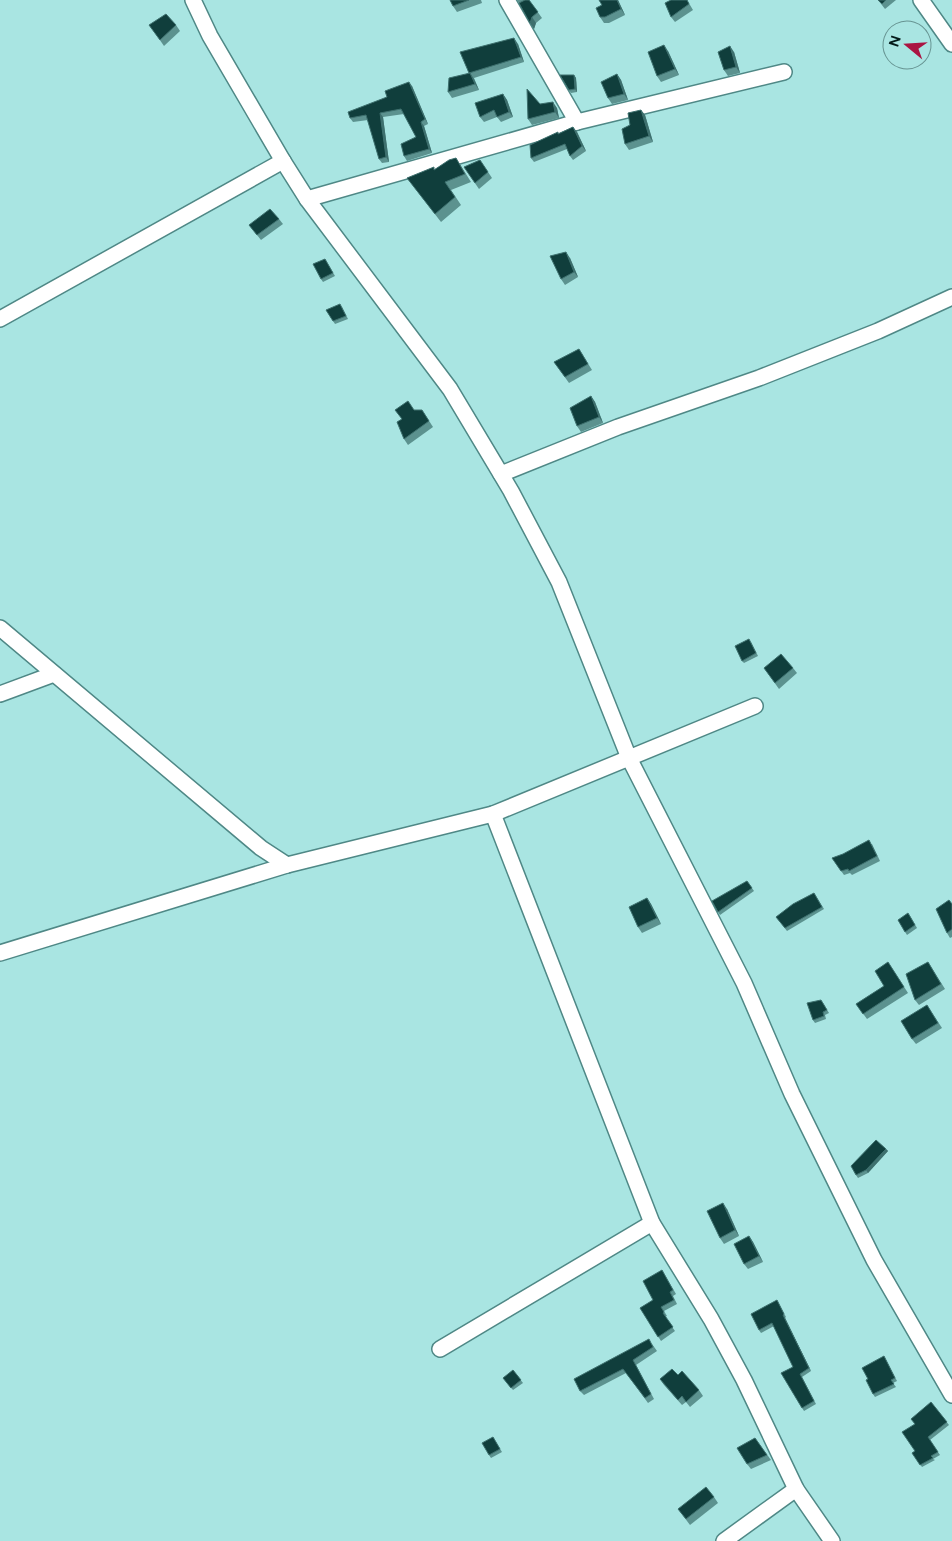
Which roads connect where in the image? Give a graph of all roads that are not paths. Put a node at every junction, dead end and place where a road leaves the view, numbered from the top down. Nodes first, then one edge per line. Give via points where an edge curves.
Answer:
1 (193, 0) edge
2 (507, 0) edge
3 (921, 0) edge
4 (952, 44) edge
5 (784, 72) dead end
6 (577, 122) junction
7 (283, 162) junction
8 (307, 199) junction
9 (952, 298) edge
10 (0, 319) edge
11 (501, 474) junction
12 (0, 628) edge
13 (54, 674) junction
14 (0, 694) edge
15 (755, 706) dead end
16 (629, 758) junction
17 (493, 814) junction
18 (287, 865) junction
19 (0, 953) edge
20 (652, 1223) junction
21 (440, 1349) dead end
22 (952, 1396) edge
23 (796, 1489) junction
24 (724, 1541) edge
25 (832, 1541) edge

1 - 7 street via 210,36
2 - 6 street
3 - 4 street
5 - 6 street
6 - 8 street
7 - 8 street
7 - 10 street
8 - 11 street via 450,389
9 - 11 street via 759,378 618,427
11 - 16 street via 559,582
12 - 13 street
13 - 14 street
13 - 18 street via 261,848
15 - 16 street
16 - 17 street
16 - 22 street via 744,983 792,1094 874,1260
17 - 18 street
17 - 20 street
18 - 19 street
20 - 21 street
20 - 23 street via 735,1363
23 - 24 street
23 - 25 street

